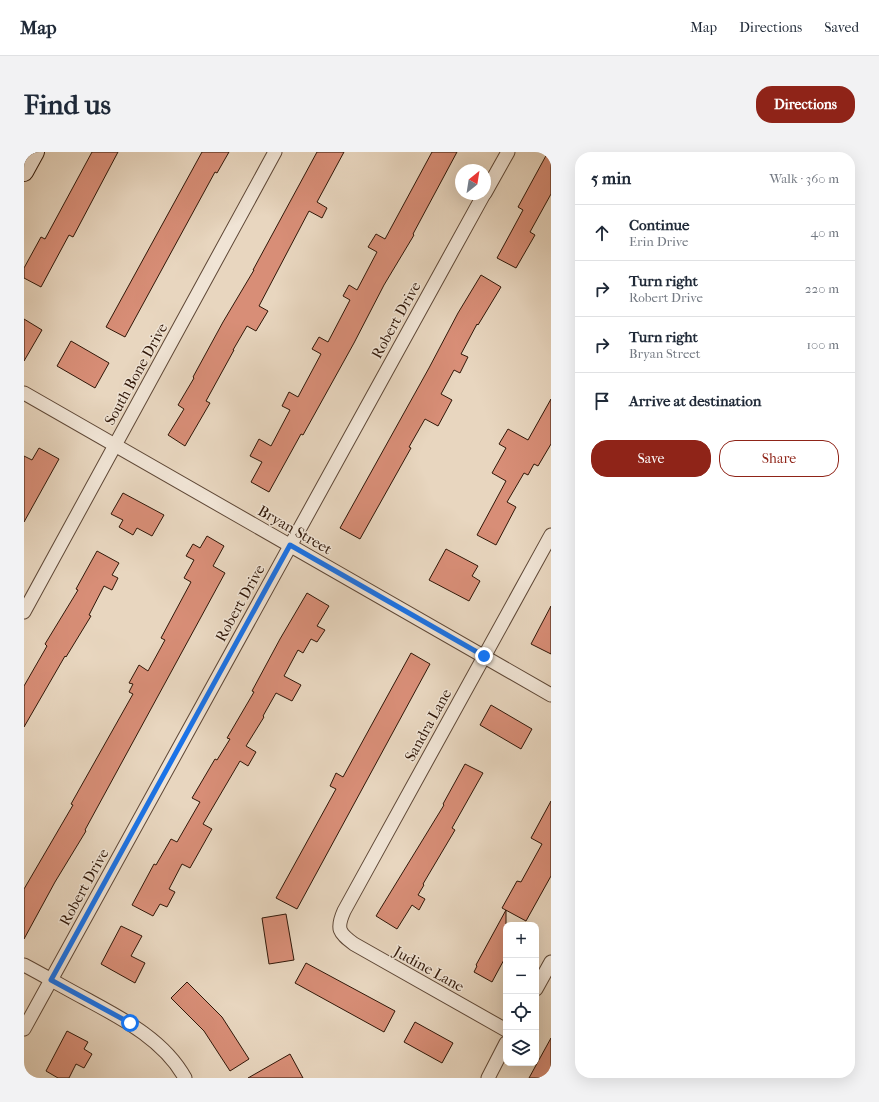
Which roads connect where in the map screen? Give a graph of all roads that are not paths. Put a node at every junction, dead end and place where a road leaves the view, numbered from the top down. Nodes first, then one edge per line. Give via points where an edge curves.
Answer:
1 (35, 152) edge
2 (275, 152) edge
3 (508, 152) edge
4 (24, 172) edge
5 (491, 182) edge
6 (481, 200) edge
7 (24, 393) edge
8 (116, 445) junction
9 (551, 535) edge
10 (290, 545) junction
11 (24, 612) edge
12 (484, 656) junction
13 (551, 695) edge
14 (340, 932) joint
15 (551, 962) edge
16 (24, 965) edge
17 (51, 980) junction
18 (539, 984) edge
19 (503, 1028) edge
20 (24, 1029) edge
21 (503, 1049) edge
22 (185, 1078) edge
23 (488, 1078) edge

1 - 4 street
2 - 8 street, South Bone Drive
3 - 5 street, Robert Drive
6 - 10 street, Robert Drive
7 - 8 street, Bryan Street
8 - 10 street, Bryan Street
8 - 11 street, South Bone Drive
9 - 12 street, Sandra Lane
10 - 12 street, Bryan Street
10 - 17 street, Robert Drive
12 - 13 street, Bryan Street
12 - 14 street, Sandra Lane via 344,912 339,925
14 - 19 street, Judine Lane via 354,944
15 - 18 street
16 - 17 street
17 - 20 street, Robert Drive
17 - 22 street via 130,1023 169,1056
21 - 23 street

